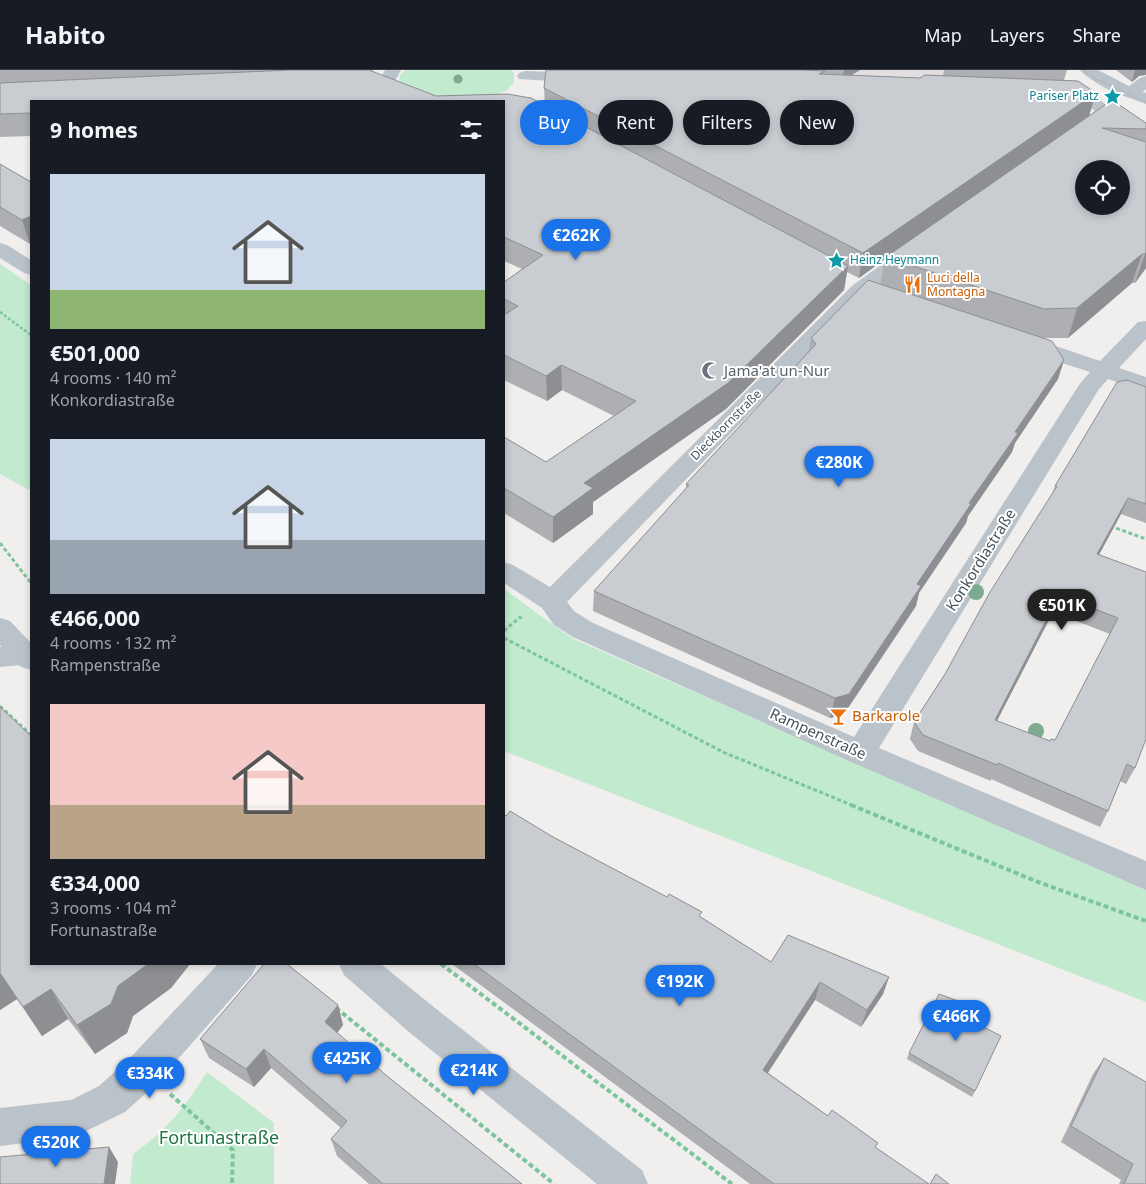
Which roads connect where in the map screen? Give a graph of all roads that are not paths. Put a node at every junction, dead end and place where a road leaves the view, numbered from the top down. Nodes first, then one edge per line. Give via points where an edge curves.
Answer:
1 (1088, 70) edge
2 (523, 73) edge
3 (390, 75) edge
4 (600, 79) edge
5 (1146, 81) edge
6 (370, 82) edge
7 (517, 91) dead end
8 (1130, 93) junction
9 (1041, 95) edge
10 (1146, 99) edge
11 (406, 100) edge
12 (1062, 145) edge
13 (925, 243) edge
14 (0, 249) edge
15 (30, 268) edge
16 (1146, 327) edge
17 (1010, 338) edge
18 (1104, 369) junction
19 (1146, 384) edge
20 (505, 572) edge
21 (552, 602) junction
22 (0, 628) edge
23 (19, 657) edge
24 (860, 753) junction
25 (1146, 876) edge
26 (239, 965) edge
27 (357, 965) edge
28 (0, 1127) edge
29 (628, 1184) edge

1 - 8 street
2 - 4 street
2 - 7 street via 524,84
3 - 6 street
3 - 11 street via 390,88
5 - 8 street
8 - 10 street
9 - 12 street via 1091,101 1104,112 1102,117
13 - 21 street, Dieckbornstraße via 861,288
14 - 15 street
16 - 18 street, Konkordiastraße
17 - 18 street
18 - 19 street
18 - 24 street, Konkordiastraße via 1090,385
20 - 21 street, Rampenstraße
21 - 24 street, Rampenstraße via 564,618 583,630
22 - 23 street
24 - 25 street, Rampenstraße
26 - 28 street via 143,1071 112,1099 74,1118
27 - 29 street

